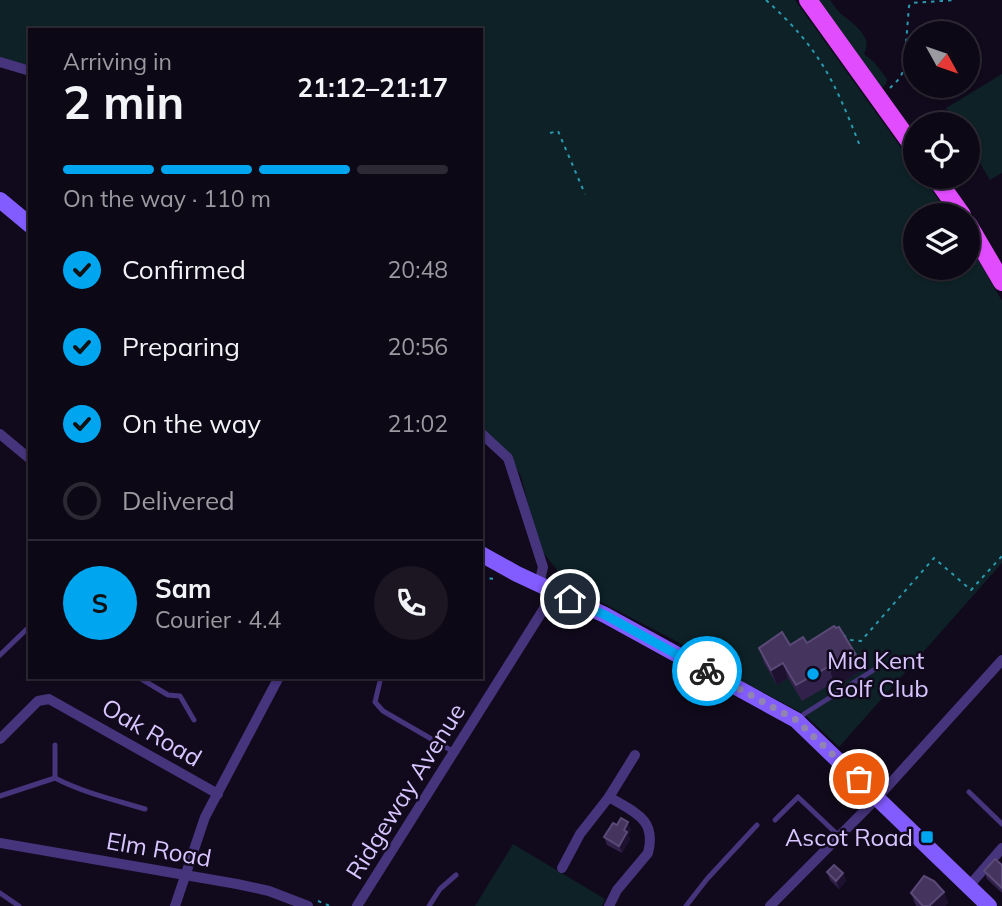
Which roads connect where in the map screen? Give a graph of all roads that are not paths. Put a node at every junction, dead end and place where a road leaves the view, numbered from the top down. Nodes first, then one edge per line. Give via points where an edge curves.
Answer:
1 (808, 0) edge
2 (0, 62) edge
3 (28, 70) edge
4 (903, 132) edge
5 (0, 200) edge
6 (28, 223) edge
7 (980, 244) edge
8 (1002, 282) edge
9 (0, 434) edge
10 (483, 435) edge
11 (28, 457) edge
12 (483, 555) edge
13 (539, 584) junction
14 (555, 592) junction
15 (28, 628) edge
16 (0, 655) edge
17 (1002, 660) edge
18 (875, 669) dead end
19 (141, 679) edge
20 (278, 679) edge
21 (380, 679) edge
22 (194, 720) dead end
23 (798, 721) junction
24 (0, 739) edge
25 (55, 746) dead end
26 (454, 752) junction
27 (635, 755) dead end
28 (55, 778) junction
29 (969, 792) dead end
30 (218, 794) junction
31 (0, 796) edge
32 (610, 797) junction
33 (878, 797) junction
34 (145, 809) dead end
35 (775, 820) dead end
36 (1002, 824) edge
37 (757, 825) dead end
38 (839, 836) junction
39 (0, 843) edge
40 (1002, 848) edge
41 (562, 868) dead end
42 (186, 875) junction
43 (456, 875) dead end
44 (968, 886) junction
45 (0, 892) edge
46 (312, 903) edge
47 (19, 906) edge
48 (175, 906) edge
49 (358, 906) edge
50 (429, 906) edge
51 (609, 906) edge
52 (686, 906) edge
53 (770, 906) edge
54 (989, 906) edge

1 - 4 main road
2 - 3 street
5 - 6 street
7 - 8 main road
9 - 11 street
10 - 13 street via 508,457 543,568
12 - 13 street
13 - 14 street
14 - 23 street
14 - 26 street, Ridgeway Avenue
15 - 16 lane
17 - 33 street
18 - 23 lane
19 - 22 lane via 168,695 180,696
20 - 30 street
21 - 26 lane via 374,702 383,711
23 - 33 street
24 - 30 street, Oak Road via 38,701 49,699
25 - 28 lane
26 - 49 street, Ridgeway Avenue
27 - 32 street
28 - 31 lane
28 - 34 lane via 78,790
29 - 36 lane
30 - 42 street via 200,829
32 - 41 street via 580,834
32 - 51 street via 648,824 651,838 648,853
33 - 38 street
33 - 44 street
35 - 38 lane via 798,797
37 - 52 lane
38 - 53 street
39 - 42 street, Elm Road
40 - 44 street
42 - 46 street, Elm Road
42 - 48 street
43 - 50 lane
44 - 54 street
45 - 47 lane

